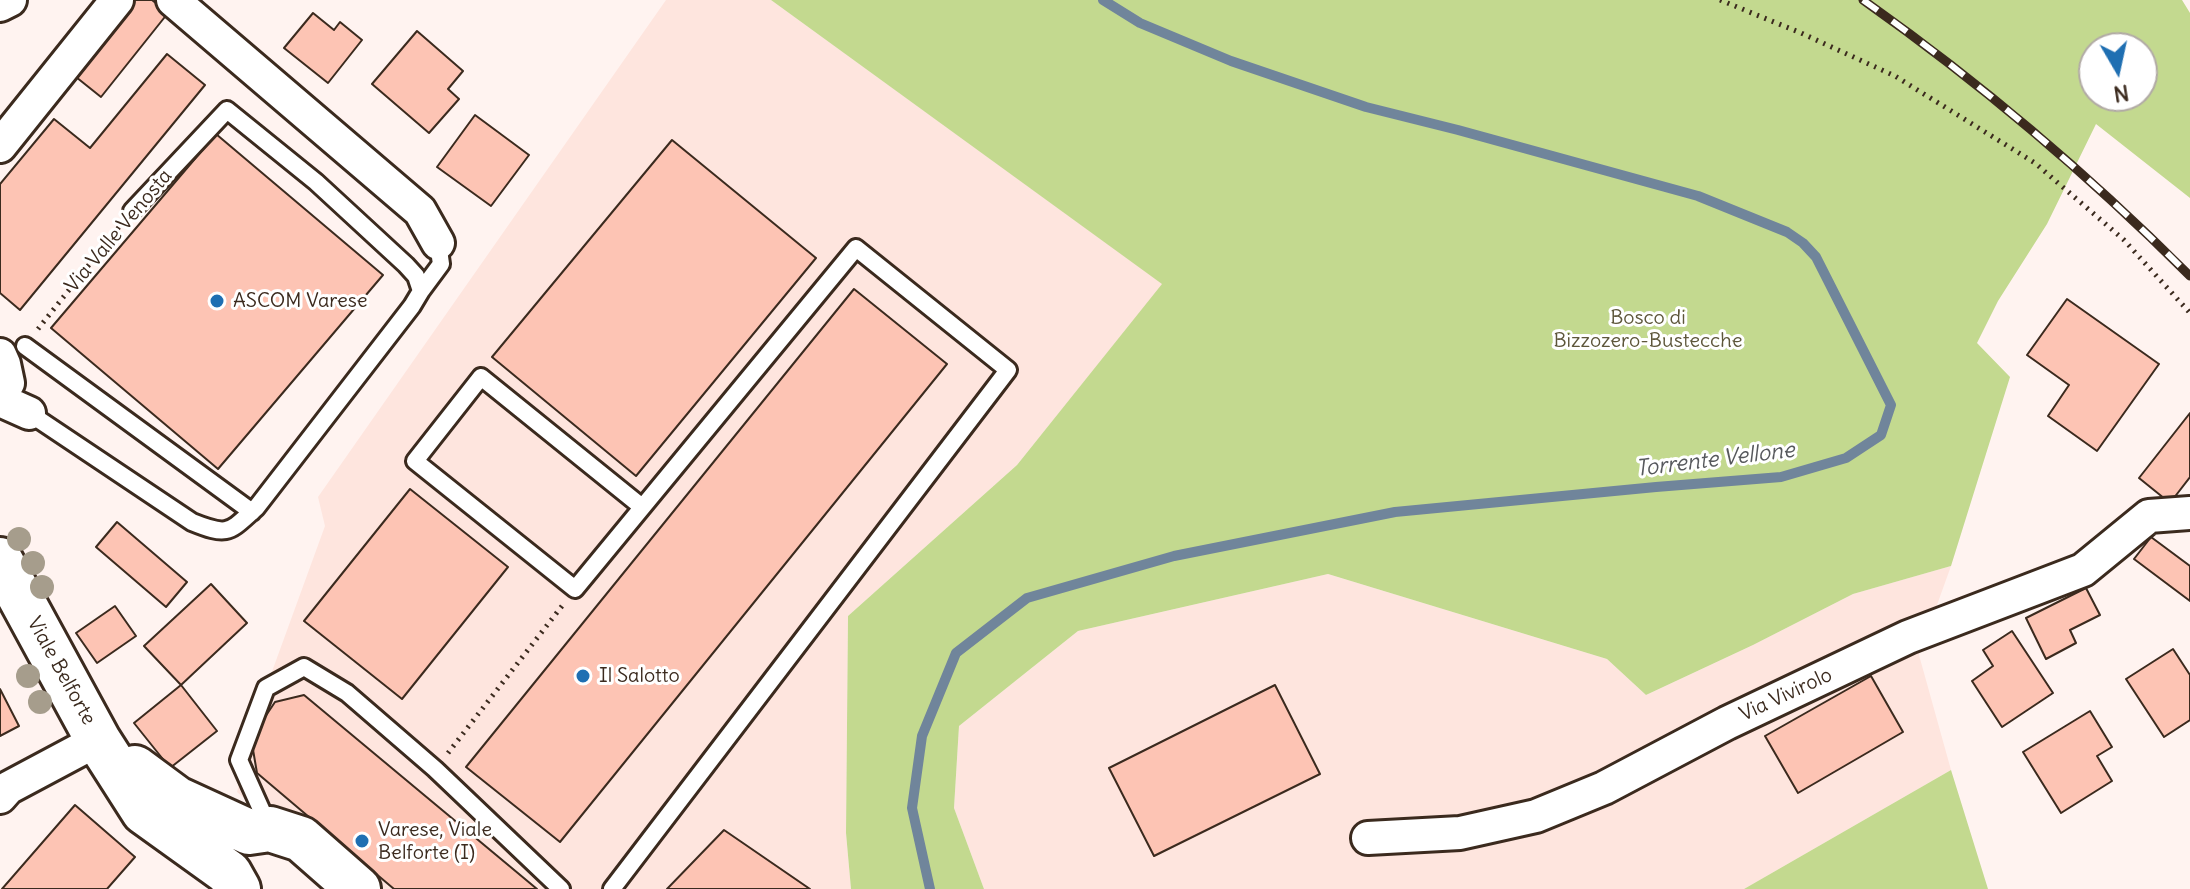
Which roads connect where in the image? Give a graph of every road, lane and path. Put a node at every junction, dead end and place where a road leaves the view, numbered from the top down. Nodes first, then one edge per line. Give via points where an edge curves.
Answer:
1 (10, 0) edge
2 (117, 0) edge
3 (173, 0) edge
4 (1720, 0) edge
5 (0, 5) edge
6 (0, 146) edge
7 (132, 211) joint
8 (438, 243) joint
9 (421, 291) junction
10 (2190, 313) edge
11 (12, 350) edge
12 (0, 393) edge
13 (0, 400) edge
14 (29, 413) joint
15 (642, 507) junction
16 (252, 512) junction
17 (2190, 513) edge
18 (0, 560) edge
19 (575, 589) junction
20 (98, 740) junction
21 (435, 769) junction
22 (0, 797) edge
23 (260, 830) junction
24 (1368, 838) dead end
25 (234, 881) edge
26 (358, 889) edge
27 (561, 889) edge
28 (612, 889) edge

1 - 5 street
2 - 6 street
3 - 8 street via 420,211
4 - 10 path via 1895,76 2035,163 2124,240
7 - 9 lane, Via Valle Venosta via 227,110 406,265
7 - 11 path, Via Valle Venosta
8 - 9 lane via 441,264
9 - 16 lane
11 - 12 street via 4,364 8,383
11 - 16 lane
13 - 14 street
14 - 16 lane via 192,522 216,532 239,526
15 - 19 lane
15 - 19 lane via 481,377 415,461
15 - 28 lane via 856,248 1008,370
17 - 24 street, Via Vivirolo via 2149,516 2083,570 1908,637 1604,788 1536,816 1460,833
18 - 20 main road, Viale Belforte
19 - 21 path
20 - 22 street
20 - 23 main road, Viale Belforte via 177,799
20 - 25 main road, Viale Belforte via 144,812
21 - 23 lane via 347,693 304,667 266,688 239,760
21 - 27 lane
23 - 25 main road, Viale Belforte via 238,849
23 - 26 main road, Viale Belforte via 301,839

